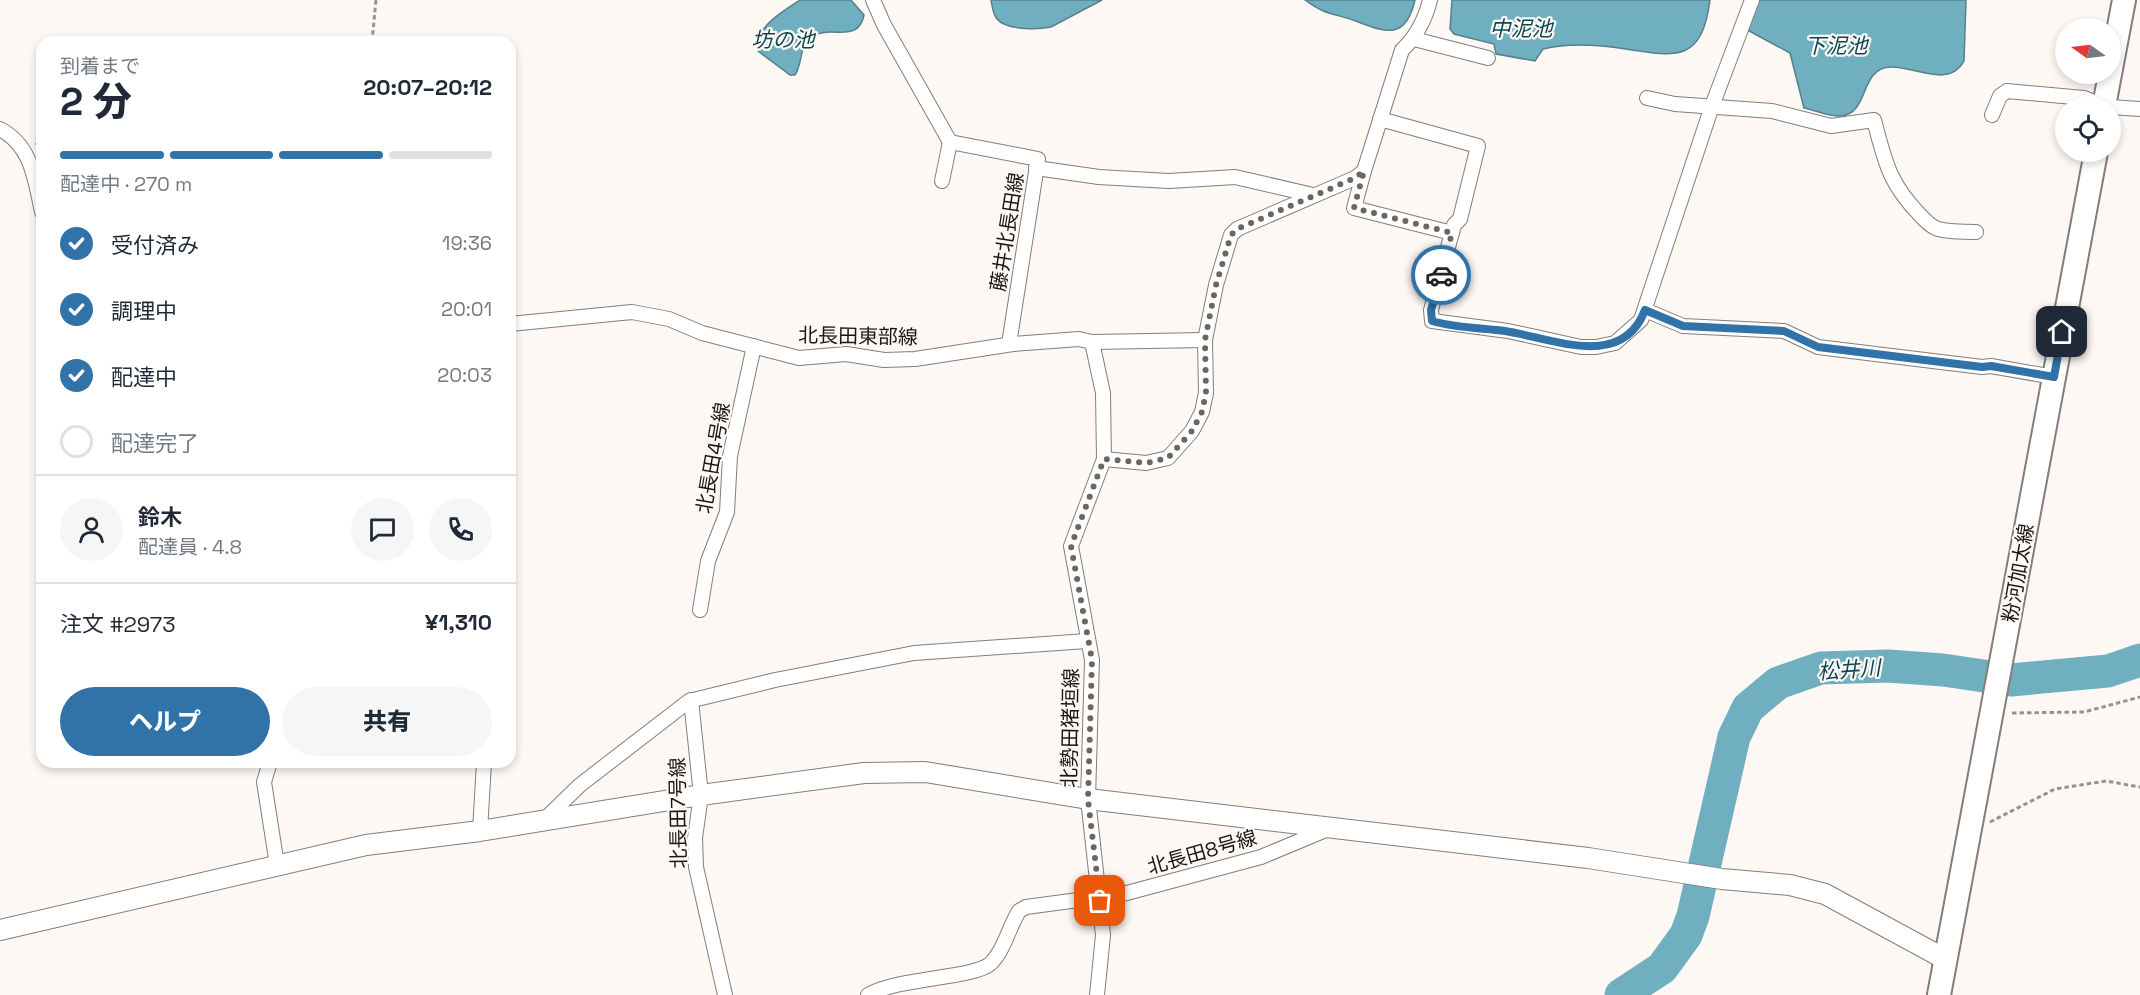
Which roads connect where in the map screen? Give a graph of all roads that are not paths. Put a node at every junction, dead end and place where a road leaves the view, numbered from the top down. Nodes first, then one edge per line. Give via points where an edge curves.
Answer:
1 (873, 0) edge
2 (1430, 0) edge
3 (1752, 0) edge
4 (2124, 0) edge
5 (1414, 39) junction
6 (1488, 57) dead end
7 (2062, 96) edge
8 (2106, 96) edge
9 (1647, 98) dead end
10 (1713, 106) junction
11 (2121, 108) edge
12 (2140, 109) edge
13 (1992, 114) dead end
14 (1380, 119) junction
15 (0, 129) edge
16 (950, 142) junction
17 (2094, 162) edge
18 (1036, 168) junction
19 (1364, 171) junction
20 (942, 181) dead end
21 (36, 186) edge
22 (1313, 195) junction
23 (1976, 232) dead end
24 (1452, 233) junction
25 (1645, 310) junction
26 (516, 323) edge
27 (1205, 340) junction
28 (1092, 342) junction
29 (1009, 344) junction
30 (754, 346) junction
31 (2054, 377) junction
32 (1104, 459) junction
33 (700, 610) dead end
34 (1087, 641) junction
35 (691, 700) junction
36 (268, 768) edge
37 (484, 768) edge
38 (701, 795) junction
39 (1088, 799) junction
40 (545, 819) junction
41 (1330, 828) junction
42 (480, 831) junction
43 (277, 865) junction
44 (1099, 898) junction
45 (0, 930) edge
46 (1945, 959) junction
47 (725, 995) edge
48 (868, 995) edge
49 (1097, 995) edge
50 (1939, 995) edge

1 - 16 street
2 - 5 street
3 - 10 street
4 - 8 main road
5 - 6 street
5 - 14 street via 1402,50
7 - 13 street via 2007,91 2000,96
9 - 10 street
10 - 23 street via 1772,111 1831,126 1874,120 1886,165 1906,200 1939,230
10 - 25 street
11 - 12 street
14 - 19 street
14 - 24 street via 1478,146 1460,219
15 - 21 street via 16,141 30,160
16 - 18 street, 藤井北長田線 via 1038,159
16 - 20 street
17 - 31 main road, 粉河加太線
18 - 22 street via 1169,181 1235,177
18 - 29 street, 藤井北長田線
19 - 22 street
19 - 24 street via 1354,208
22 - 27 street via 1231,235
24 - 25 street via 1431,310 1432,321 1596,347 1615,343 1628,334
25 - 31 street via 1683,326 1784,331 1818,347
26 - 30 street, 北長田東部線 via 632,312 669,319 702,333
27 - 28 street, 北長田東部線
27 - 32 street via 1206,393 1202,412 1181,445 1168,458 1146,463
28 - 29 street, 北長田東部線 via 1078,339
28 - 32 street via 1103,393
29 - 30 street, 北長田東部線 via 884,360 846,354 799,358
30 - 33 street, 北長田4号線 via 730,456 727,512 708,561
31 - 46 main road, 粉河加太線
32 - 34 street, 北勢田猪垣線 via 1071,546
34 - 35 street via 914,653
34 - 39 street, 北勢田猪垣線 via 1092,660
35 - 38 street, 北長田7号線
35 - 40 street via 580,785
36 - 43 street via 264,782
37 - 42 street
38 - 39 street via 864,773 926,772
38 - 40 street
38 - 47 street, 北長田7号線 via 695,838 696,867
39 - 41 street
39 - 44 street, 北勢田猪垣線
40 - 42 street
41 - 44 street, 北長田8号線 via 1261,857
41 - 46 street via 1790,885 1825,894
42 - 43 street via 366,845
43 - 45 street
44 - 48 street, 北長田8号線 via 1019,911 996,957 985,968
44 - 49 street, 北勢田猪垣線 via 1103,935
46 - 50 main road, 粉河加太線

